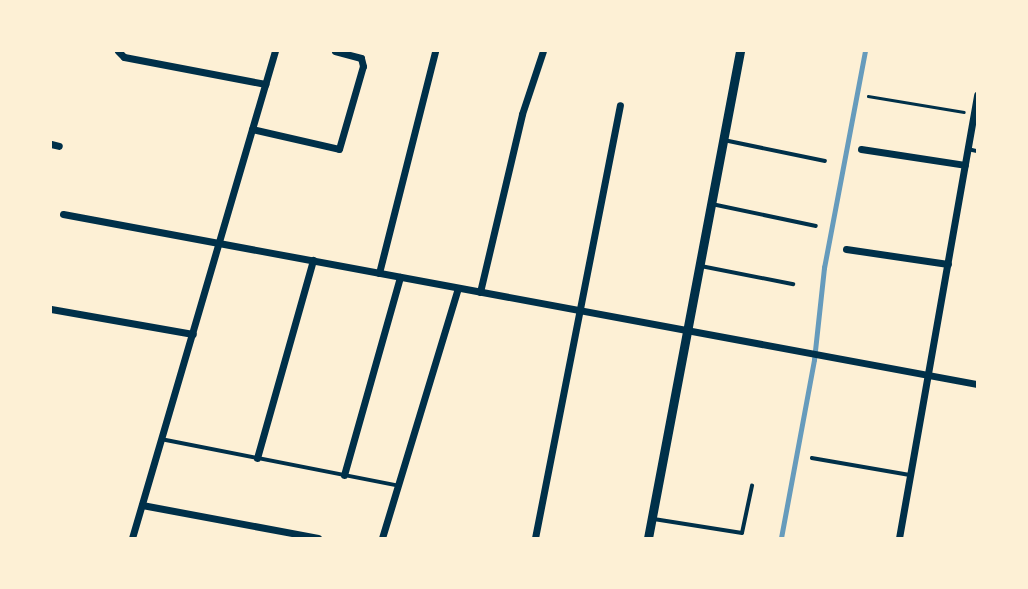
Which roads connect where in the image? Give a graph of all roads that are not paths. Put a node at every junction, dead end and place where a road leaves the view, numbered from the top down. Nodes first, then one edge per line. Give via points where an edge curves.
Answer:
1 (118, 51) edge
2 (275, 51) edge
3 (335, 51) edge
4 (435, 51) edge
5 (543, 51) edge
6 (740, 51) edge
7 (265, 84) junction
8 (977, 95) edge
9 (620, 105) dead end
10 (252, 129) junction
11 (723, 140) junction
12 (861, 149) dead end
13 (968, 149) junction
14 (977, 151) edge
15 (825, 161) dead end
16 (965, 165) junction
17 (711, 204) junction
18 (63, 214) dead end
19 (816, 226) dead end
20 (220, 242) junction
21 (846, 249) dead end
22 (313, 260) junction
23 (948, 264) junction
24 (699, 266) junction
25 (379, 273) junction
26 (400, 277) junction
27 (793, 284) dead end
28 (458, 288) junction
29 (480, 292) junction
30 (51, 309) edge
31 (581, 311) junction
32 (686, 331) junction
33 (193, 334) junction
34 (928, 376) junction
35 (977, 384) edge
36 (161, 439) junction
37 (257, 458) junction
38 (812, 458) dead end
39 (344, 475) junction
40 (909, 475) junction
41 (396, 485) junction
42 (752, 486) dead end
43 (142, 505) junction
44 (651, 519) junction
45 (132, 538) edge
46 (318, 538) edge
47 (382, 538) edge
48 (535, 538) edge
49 (648, 538) edge
50 (899, 538) edge

1 - 7 street via 124,57
2 - 7 street
3 - 10 street via 363,61 339,149
4 - 25 street
5 - 29 street via 522,114
6 - 11 street
7 - 10 street
8 - 13 street
9 - 31 street
10 - 20 street
11 - 15 lane
11 - 17 street
12 - 16 street
13 - 14 lane
13 - 16 street
16 - 23 street
17 - 19 lane
17 - 24 street
18 - 20 street
20 - 22 street
20 - 33 street
21 - 23 street
22 - 25 street
22 - 37 street
23 - 34 street
24 - 27 lane
24 - 32 street
25 - 26 street
26 - 28 street
26 - 39 street
28 - 29 street
28 - 41 street
29 - 31 street
30 - 33 street
31 - 32 street
31 - 48 street
32 - 34 street
32 - 44 street
33 - 36 street
34 - 35 street
34 - 40 street
36 - 37 lane
36 - 43 street
37 - 39 lane
38 - 40 lane
39 - 41 lane
40 - 50 street
41 - 47 street
42 - 44 lane via 744,530 737,534
43 - 45 street
43 - 46 street
44 - 49 street

